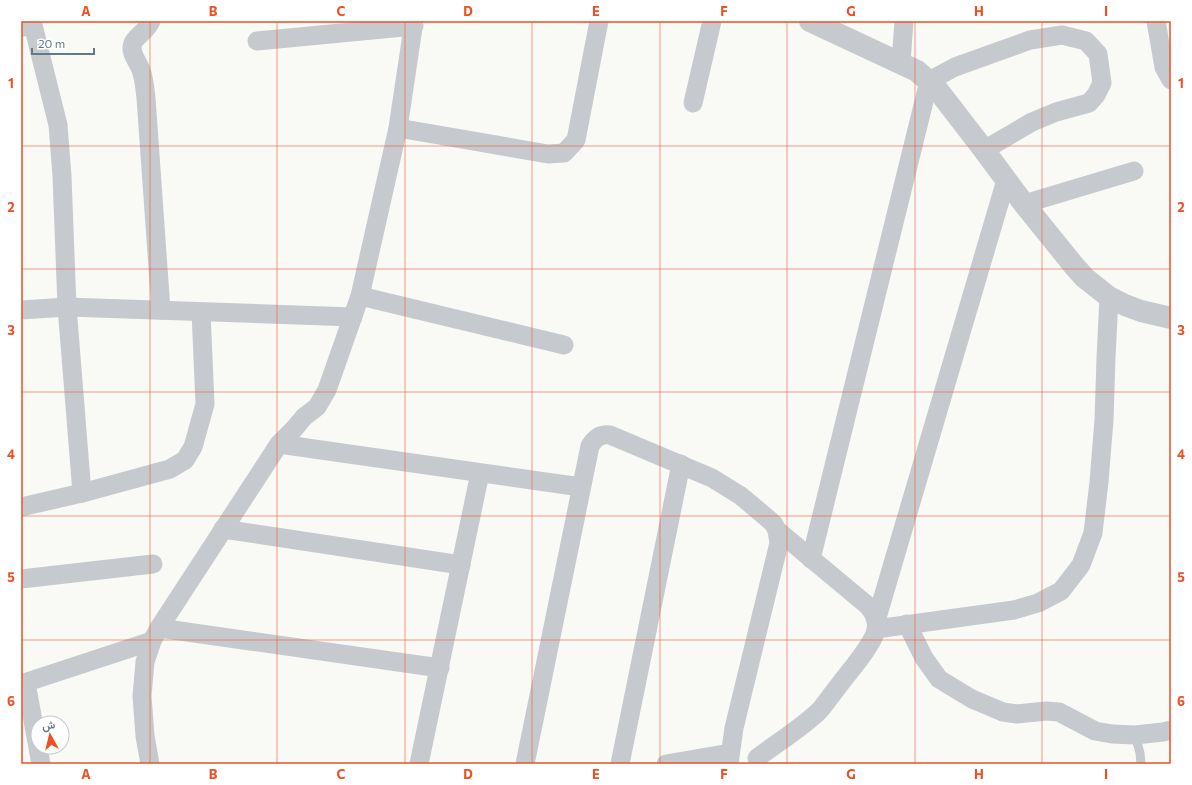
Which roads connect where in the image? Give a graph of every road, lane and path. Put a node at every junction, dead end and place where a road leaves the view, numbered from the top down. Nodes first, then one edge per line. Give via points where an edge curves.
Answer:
1 (26, 21) edge
2 (32, 21) edge
3 (151, 21) edge
4 (599, 21) edge
5 (712, 21) edge
6 (810, 21) edge
7 (904, 21) edge
8 (1156, 21) edge
9 (414, 24) edge
10 (21, 26) edge
11 (257, 41) dead end
12 (901, 63) junction
13 (1171, 80) edge
14 (929, 81) junction
15 (693, 103) dead end
16 (398, 128) junction
17 (984, 150) junction
18 (1134, 171) dead end
19 (1006, 180) junction
20 (1024, 204) junction
21 (360, 296) junction
22 (1109, 297) junction
23 (67, 307) junction
24 (21, 310) edge
25 (161, 310) junction
26 (201, 312) junction
27 (353, 317) junction
28 (1171, 318) edge
29 (564, 345) dead end
30 (279, 444) junction
31 (681, 464) junction
32 (480, 473) junction
33 (581, 488) junction
34 (82, 494) junction
35 (21, 508) edge
36 (223, 529) junction
37 (777, 530) junction
38 (811, 559) junction
39 (153, 564) dead end
40 (461, 565) junction
41 (21, 579) edge
42 (907, 624) junction
43 (876, 625) junction
44 (156, 634) junction
45 (440, 668) junction
46 (23, 683) edge
47 (1171, 730) edge
48 (1135, 735) junction
49 (730, 753) edge
50 (762, 761) edge
51 (41, 764) edge
52 (150, 764) edge
53 (420, 764) edge
54 (525, 764) edge
55 (620, 764) edge
56 (666, 764) edge
57 (1141, 764) edge

1 - 10 street
2 - 23 street via 58,125
3 - 25 street via 135,40 132,52 142,70 146,98
4 - 16 street via 576,140 564,153 548,154
5 - 15 street
6 - 12 street
7 - 12 street
8 - 13 street via 1164,66
9 - 11 street
9 - 16 street
12 - 14 street via 918,71
14 - 17 street
14 - 17 street via 955,67 1030,40 1062,35 1086,40 1098,54 1102,83 1089,103 1032,122
14 - 38 street
16 - 21 street
17 - 19 street
18 - 20 street
19 - 20 street
19 - 43 street
20 - 22 street via 1075,267
21 - 27 street
21 - 29 street
22 - 28 street via 1141,311
22 - 42 street via 1099,482 1093,533 1081,565 1060,591 1038,603 1014,610
23 - 24 street
23 - 25 street
23 - 34 street
25 - 26 street
26 - 27 street
26 - 34 street via 205,404 193,447 185,460 170,469
27 - 30 street via 327,390 317,407
30 - 32 street
30 - 36 street
31 - 33 street via 610,435 599,436 590,446
31 - 37 street via 712,478 741,496 773,523
31 - 55 street
32 - 33 street
32 - 40 street
33 - 54 street
34 - 35 street
36 - 40 street
36 - 44 street
37 - 38 street
37 - 49 street via 779,543
38 - 43 street via 867,605 875,615
39 - 41 street
40 - 45 street
42 - 43 street
42 - 48 street via 924,658 939,679 972,699 1003,712 1059,712 1095,731
43 - 50 street via 874,636 862,654 818,711
44 - 45 street
44 - 46 street
44 - 52 street via 145,662 142,696
45 - 53 street
46 - 51 street
47 - 48 street
48 - 57 lane
49 - 50 street
49 - 56 street

